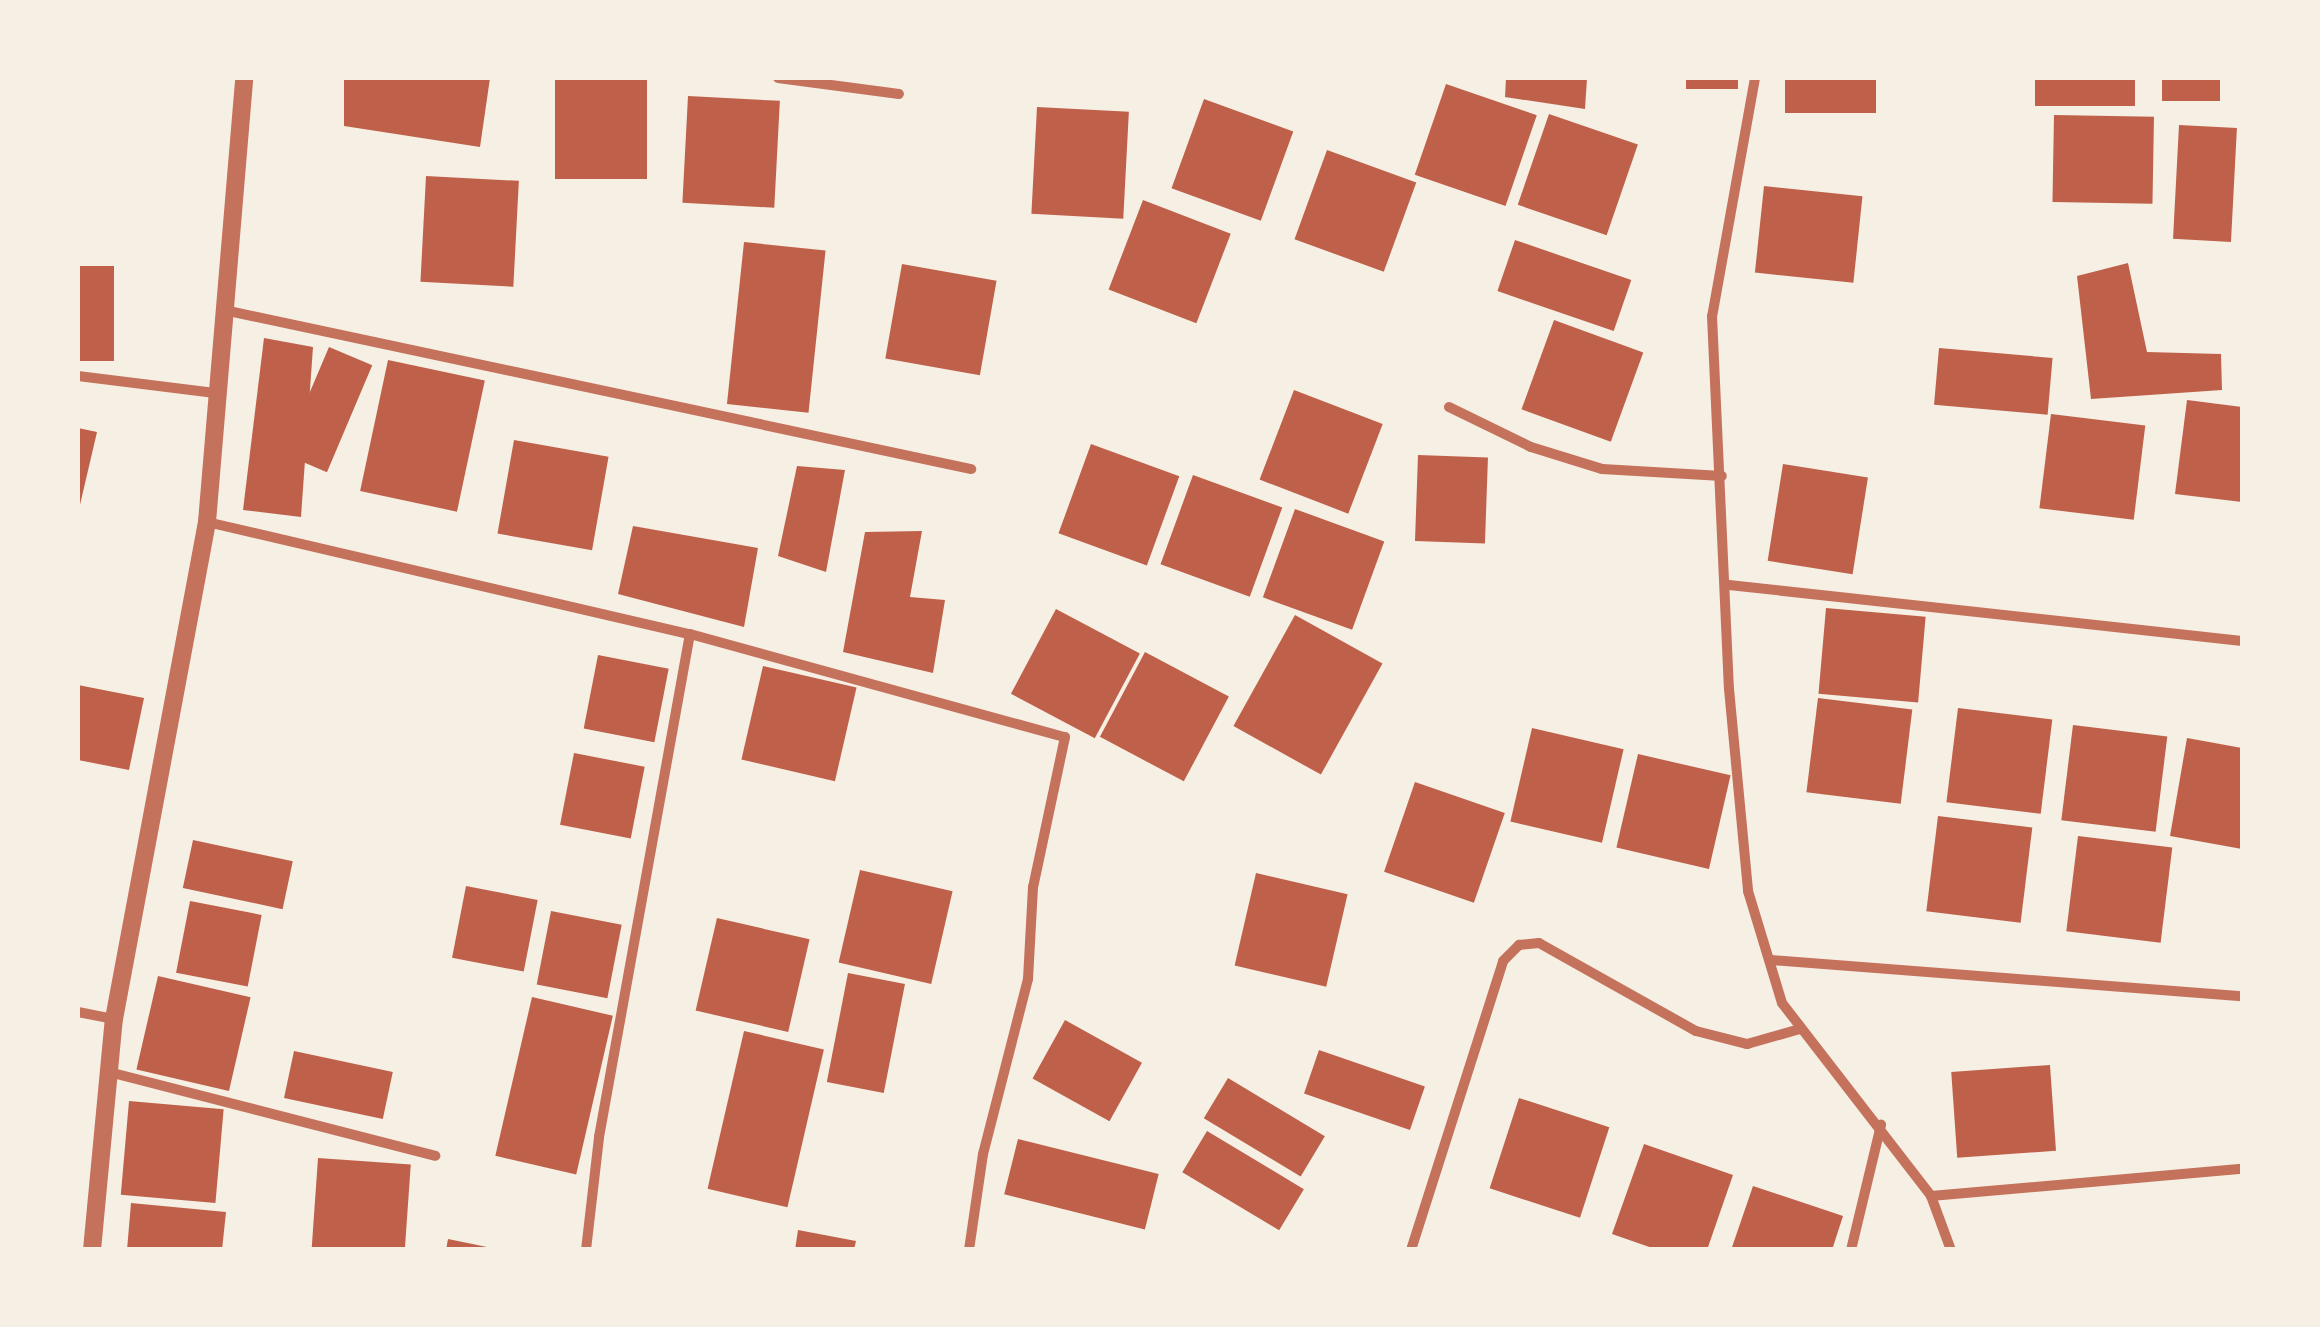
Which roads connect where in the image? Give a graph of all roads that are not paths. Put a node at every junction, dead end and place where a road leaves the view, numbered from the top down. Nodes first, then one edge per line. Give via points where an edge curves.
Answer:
1 (244, 78) edge
2 (778, 78) edge
3 (1755, 78) edge
4 (899, 94) dead end
5 (224, 310) junction
6 (78, 376) edge
7 (215, 393) junction
8 (1450, 407) dead end
9 (971, 469) dead end
10 (1722, 476) junction
11 (207, 522) junction
12 (1729, 586) junction
13 (690, 634) junction
14 (2242, 641) edge
15 (1772, 960) junction
16 (2242, 996) edge
17 (78, 1012) edge
18 (114, 1018) junction
19 (1800, 1028) junction
20 (109, 1072) junction
21 (1881, 1126) junction
22 (435, 1156) dead end
23 (2242, 1169) edge
24 (1931, 1196) junction
25 (92, 1250) edge
26 (586, 1250) edge
27 (969, 1250) edge
28 (1411, 1250) edge
29 (1851, 1250) edge
30 (1951, 1250) edge

1 - 5 street
2 - 4 street
3 - 10 street via 1712,316
5 - 7 street
5 - 9 street
6 - 7 street
7 - 11 street
8 - 10 street via 1532,447 1602,469
10 - 12 street
11 - 13 street
11 - 18 street
12 - 14 street
12 - 15 street via 1740,830 1748,892
13 - 26 street via 599,1137
13 - 27 street via 1065,737 1033,886 1028,979 983,1154
15 - 16 street
15 - 19 street via 1782,1002
17 - 18 street
18 - 20 street
19 - 21 street
19 - 28 street via 1747,1044 1696,1031 1539,942 1519,946 1497,977
20 - 22 street
20 - 25 street
21 - 24 street
21 - 29 street
23 - 24 street
24 - 30 street

